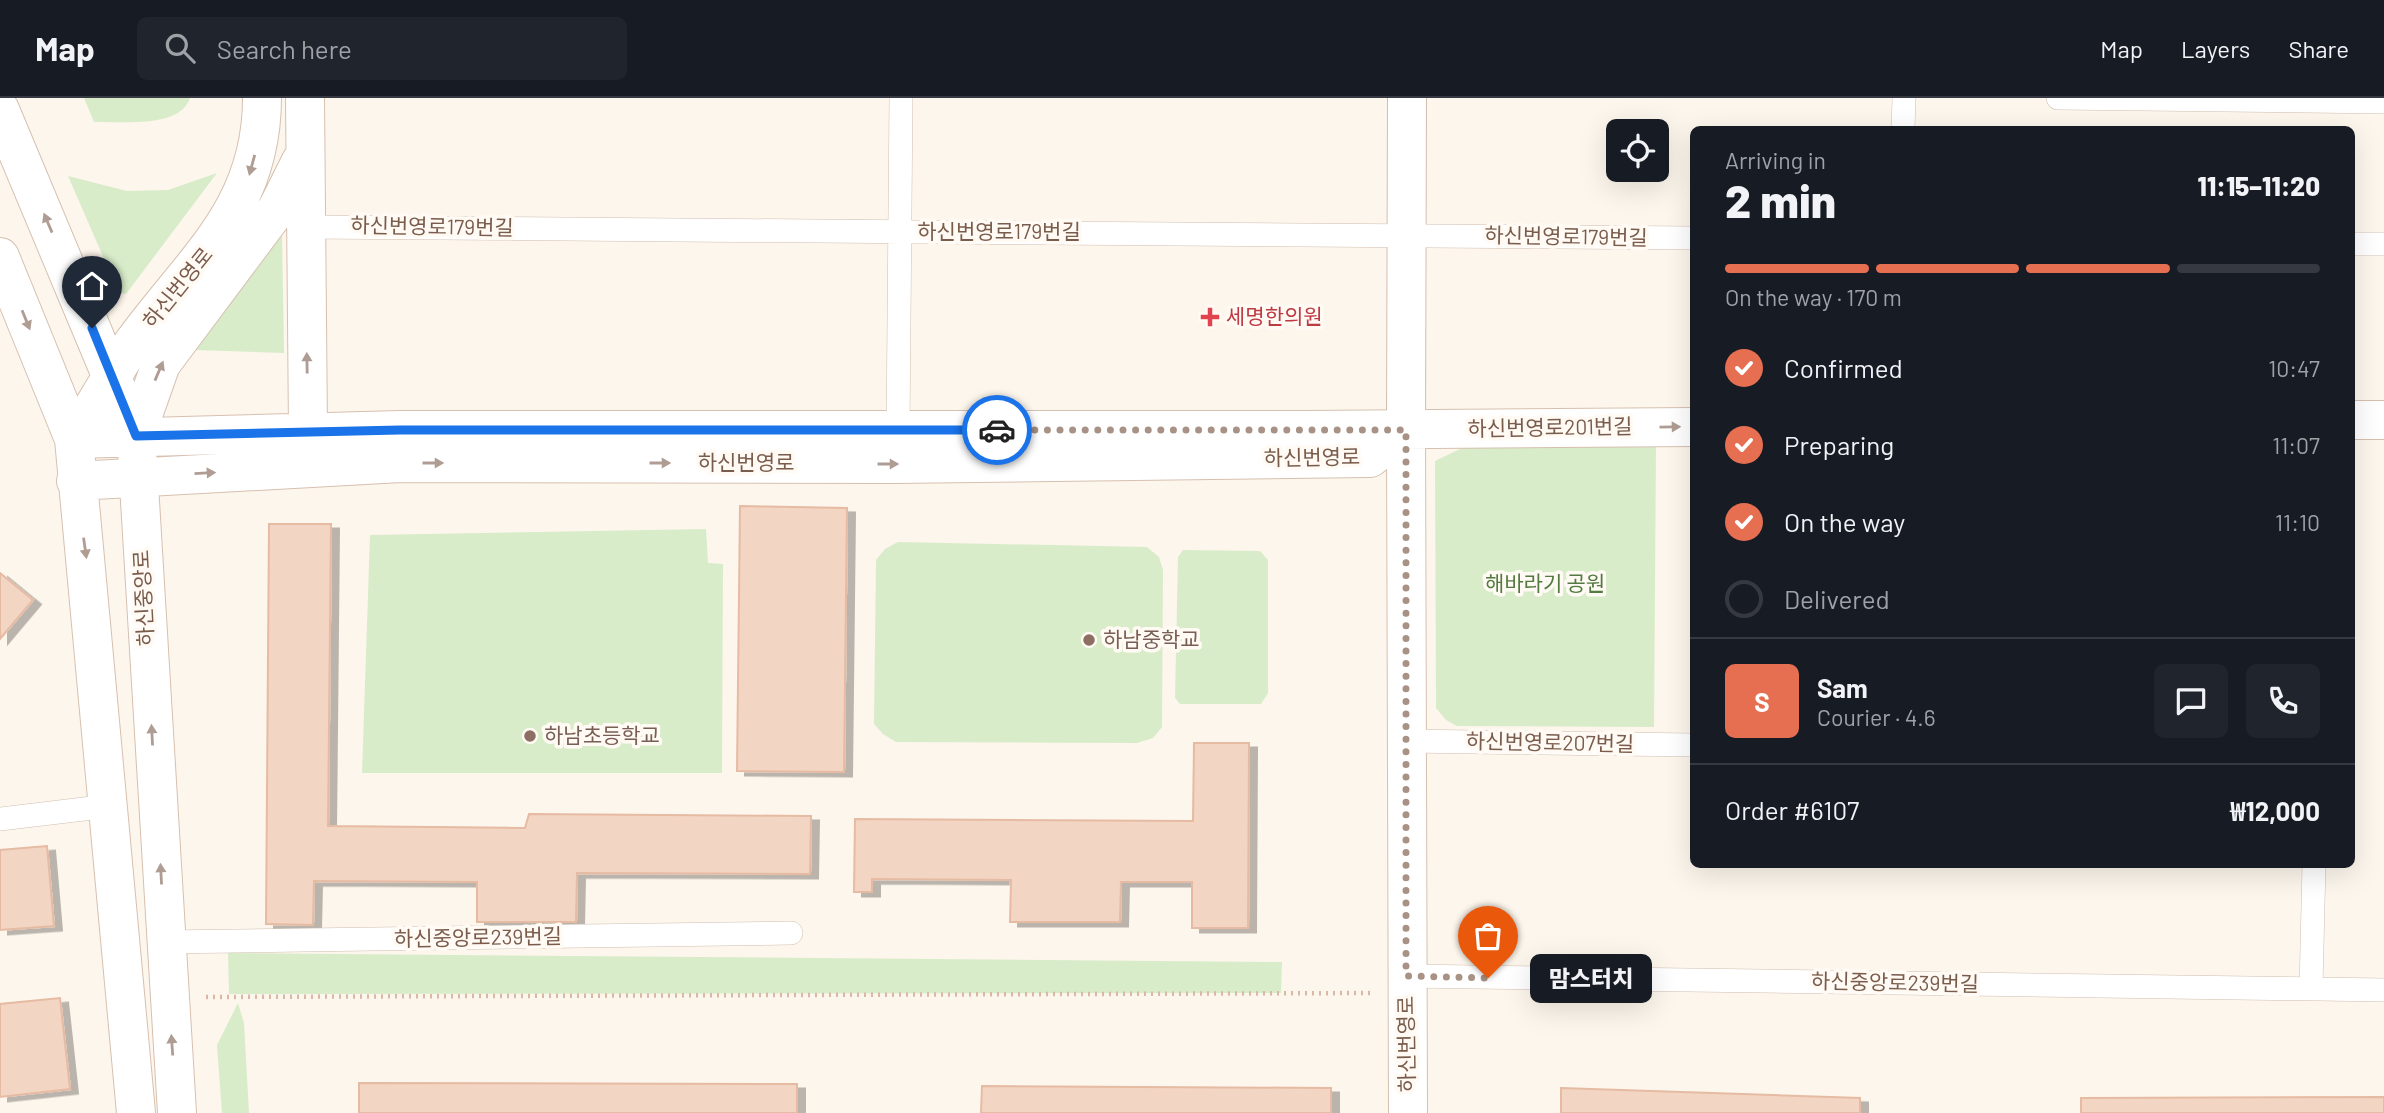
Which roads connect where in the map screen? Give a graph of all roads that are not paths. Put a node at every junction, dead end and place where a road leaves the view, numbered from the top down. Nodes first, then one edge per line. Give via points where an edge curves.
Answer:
1 (262, 98) edge
2 (304, 98) edge
3 (901, 98) edge
4 (1407, 98) edge
5 (1904, 98) edge
6 (2058, 98) edge
7 (2384, 102) edge
8 (0, 110) edge
9 (1903, 126) edge
10 (304, 152) junction
11 (304, 227) junction
12 (900, 231) junction
13 (1406, 235) junction
14 (1690, 238) edge
15 (2355, 244) edge
16 (2384, 244) edge
17 (0, 257) edge
18 (112, 377) junction
19 (2355, 420) edge
20 (2384, 420) edge
21 (1690, 427) edge
22 (898, 430) junction
23 (1406, 430) junction
24 (308, 431) junction
25 (136, 436) junction
26 (74, 439) junction
27 (137, 477) junction
28 (76, 481) junction
29 (1406, 741) junction
30 (1690, 745) edge
31 (156, 803) junction
32 (109, 806) junction
33 (0, 819) edge
34 (2314, 868) edge
35 (791, 933) dead end
36 (165, 942) junction
37 (122, 944) junction
38 (1390, 985) junction
39 (2311, 988) junction
40 (2384, 990) edge
41 (135, 1113) edge
42 (177, 1113) edge
43 (1408, 1113) edge

1 -> 18 street, 하신번영로 via 262,129 245,191 219,236
2 - 10 street
3 - 12 lane
4 - 13 street
5 - 9 lane
6 - 7 lane
18 -> 8 street, 하신중앙로
10 - 11 street
25 -> 10 street via 161,364 277,209
11 - 12 lane, 하신번영로179번길
24 -> 11 street
12 - 13 lane, 하신번영로179번길
12 - 22 lane
13 - 14 lane, 하신번영로179번길
13 - 23 street
15 - 16 lane
17 -> 26 street
18 - 25 street, 하신중앙로
18 - 26 street, 하신번영로
19 - 20 street
23 -> 21 street, 하신번영로201번길
22 - 23 street, 하신번영로
22 - 24 street, 하신번영로
27 -> 23 street, 하신번영로 via 401,463 894,464 1370,458
23 - 29 street, 하신번영로
24 - 25 street, 하신번영로
25 - 26 street, 하신번영로
25 - 27 street, 하신중앙로
26 - 28 street
27 - 28 street, 하신번영로
31 -> 27 street, 하신중앙로
28 -> 32 street via 89,573
29 - 30 lane, 하신번영로207번길
29 - 38 street, 하신번영로
31 - 32 street
36 -> 31 street, 하신중앙로
32 - 33 lane
32 - 37 street
34 - 39 lane
35 - 36 lane, 하신중앙로239번길
36 - 37 street
42 -> 36 street, 하신중앙로
37 - 41 street
38 - 39 lane, 하신중앙로239번길
38 - 43 street, 하신번영로
39 - 40 lane, 하신중앙로239번길

